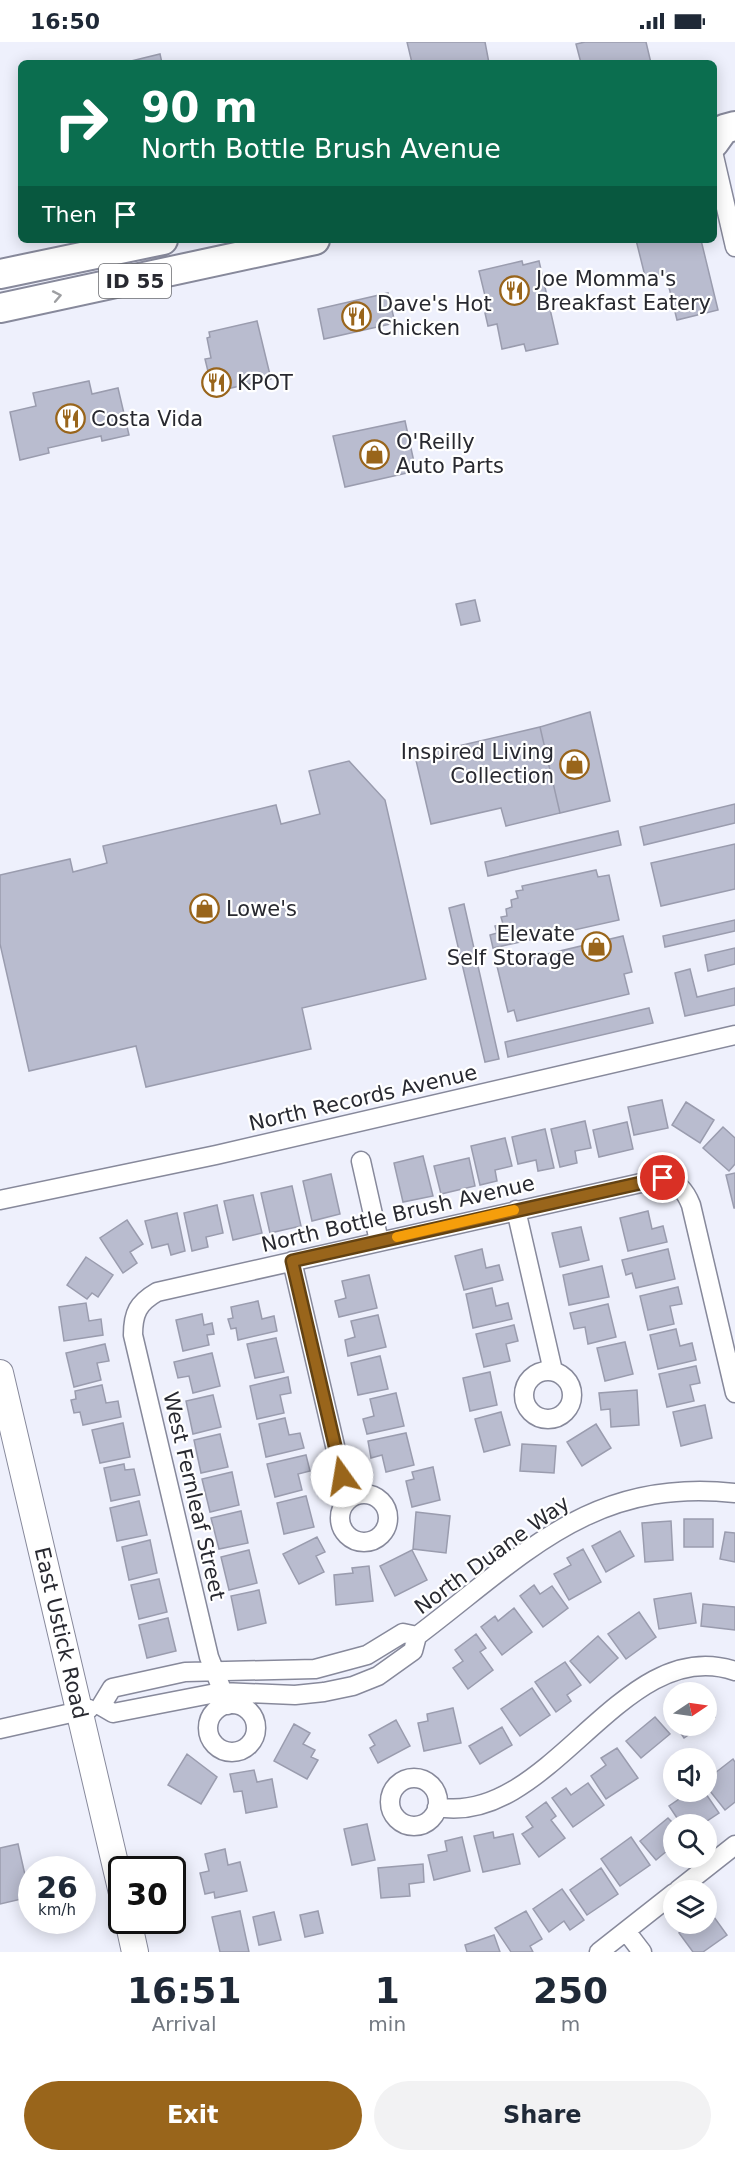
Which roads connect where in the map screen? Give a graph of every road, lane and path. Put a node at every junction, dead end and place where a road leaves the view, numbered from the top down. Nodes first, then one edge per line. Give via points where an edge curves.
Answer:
1 (735, 111) edge
2 (717, 115) edge
3 (735, 126) edge
4 (717, 140) edge
5 (735, 141) edge
6 (717, 144) edge
7 (717, 169) edge
8 (149, 243) edge
9 (301, 243) edge
10 (735, 248) edge
11 (0, 274) edge
12 (0, 308) edge
13 (735, 1035) edge
14 (361, 1161) dead end
15 (0, 1200) edge
16 (516, 1210) junction
17 (379, 1241) junction
18 (292, 1261) junction
19 (136, 1309) joint
20 (553, 1371) dead end
21 (0, 1373) edge
22 (735, 1393) edge
23 (735, 1493) edge
24 (352, 1497) dead end
25 (417, 1636) junction
26 (214, 1671) junction
27 (735, 1671) edge
28 (224, 1698) junction
29 (90, 1708) junction
30 (0, 1729) edge
31 (437, 1807) dead end
32 (735, 1845) edge
33 (116, 1856) edge
34 (691, 1880) edge
35 (663, 1902) edge
36 (626, 1931) junction
37 (131, 1934) edge
38 (135, 1952) edge
39 (599, 1952) edge
40 (642, 1952) edge

1 - 2 highway
3 - 4 highway via 724,129
5 - 6 highway
7 - 10 street
8 - 11 highway, ID 55
12 -> 9 highway, ID 55
13 - 15 street, North Records Avenue via 183,1163
14 - 17 street
16 - 17 street, North Bottle Brush Avenue
16 - 20 street
16 - 22 street, North Bottle Brush Avenue via 651,1179 676,1182 691,1205
17 - 18 street, North Bottle Brush Avenue
18 - 19 street, North Bottle Brush Avenue via 157,1292
18 - 24 street via 342,1476
19 - 26 street, West Fernleaf Street via 133,1335
21 - 29 main road, East Ustick Road
23 - 25 street, North Duane Way via 659,1492 608,1504 539,1544
25 - 26 street, North Duane Way via 403,1633 367,1655 315,1669
25 - 28 street, North Duane Way via 413,1651 403,1660 353,1686 294,1695
26 - 28 street, West Fernleaf Street
26 - 29 street, North Duane Way via 185,1672 112,1688
27 - 31 street via 692,1665 665,1674 504,1795 453,1810
28 - 29 street, North Duane Way via 112,1713
29 - 30 street
29 - 33 main road, East Ustick Road
32 - 34 street
35 - 36 street
36 - 39 street
36 - 40 street
37 - 38 main road

